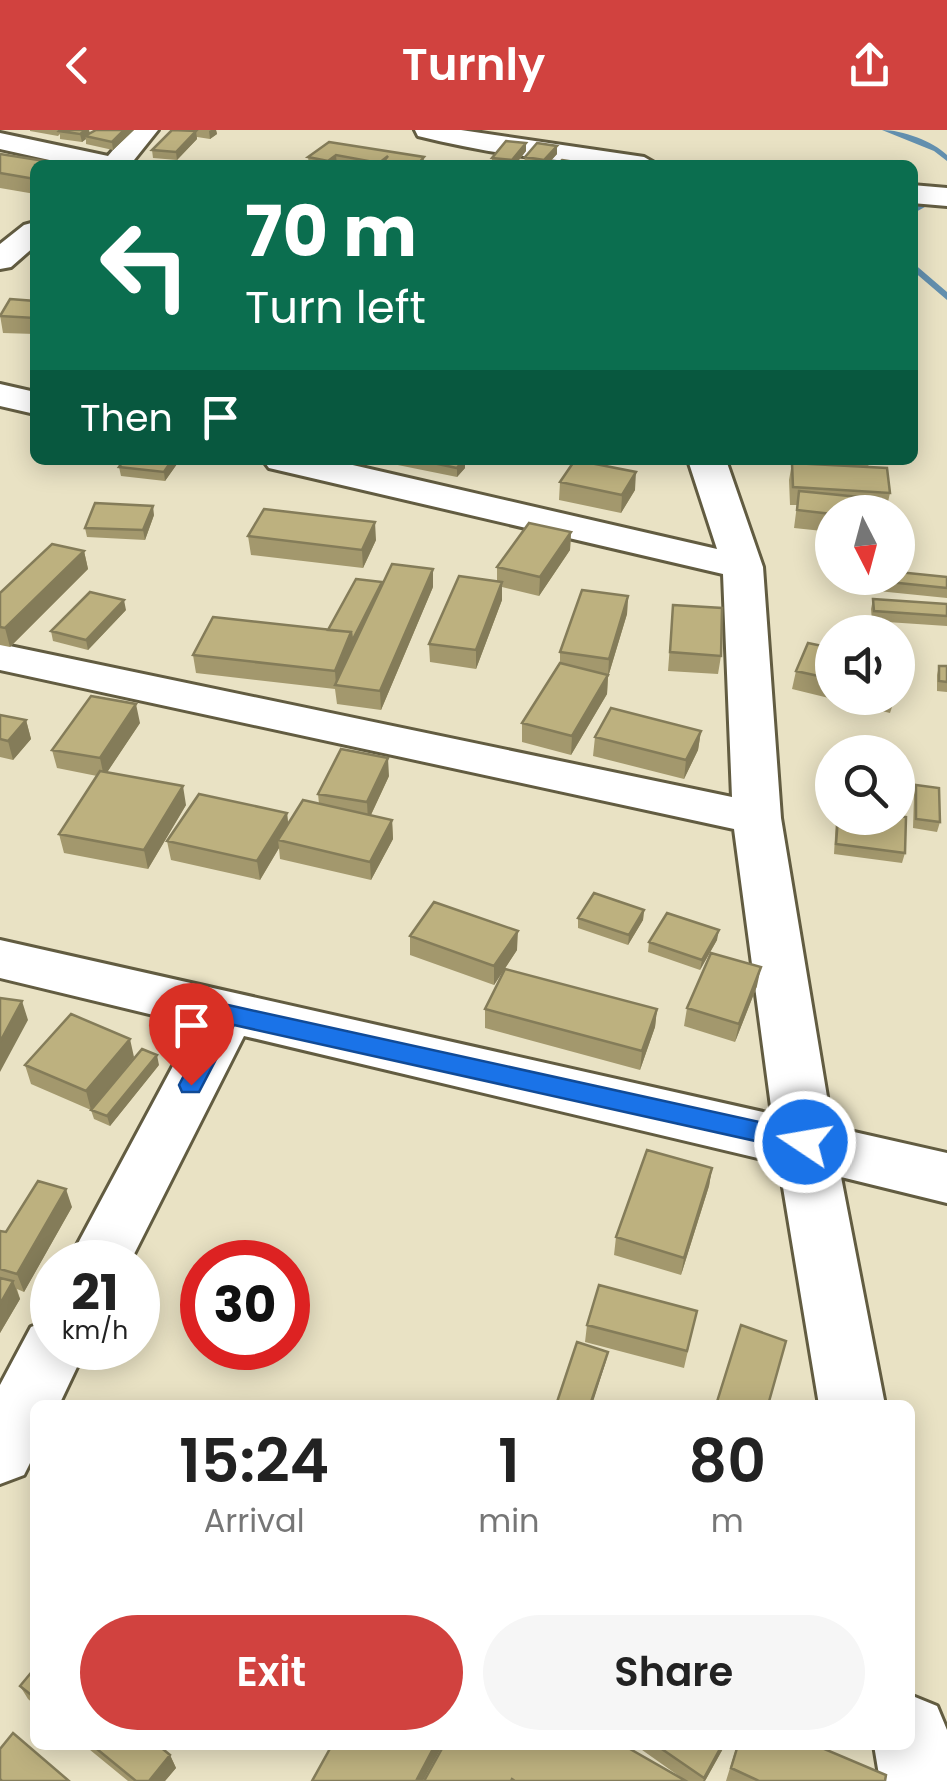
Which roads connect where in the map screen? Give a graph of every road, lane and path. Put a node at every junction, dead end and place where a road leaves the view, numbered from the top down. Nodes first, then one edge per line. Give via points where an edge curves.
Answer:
1 (145, 130) edge
2 (428, 130) edge
3 (0, 141) edge
4 (89, 160) edge
5 (118, 160) edge
6 (609, 160) edge
7 (918, 194) edge
8 (947, 196) edge
9 (30, 235) edge
10 (1, 259) edge
11 (30, 263) edge
12 (0, 394) edge
13 (30, 402) edge
14 (304, 465) edge
15 (710, 465) edge
16 (743, 567) junction
17 (0, 657) edge
18 (758, 818) junction
19 (0, 959) edge
20 (228, 1014) junction
21 (805, 1142) junction
22 (947, 1178) edge
23 (110, 1240) edge
24 (43, 1370) edge
25 (851, 1400) edge
26 (0, 1452) edge
27 (913, 1750) edge
28 (918, 1781) edge

1 - 5 street
2 - 6 street
3 - 4 street
7 - 8 street
9 - 10 street
10 - 11 street
12 - 13 street
14 - 16 street
15 - 16 street
16 - 18 street
17 - 18 street
18 - 21 street
19 - 20 street
20 - 21 street
20 - 23 street
21 - 22 street
21 - 25 street
24 - 26 street
27 - 28 street

